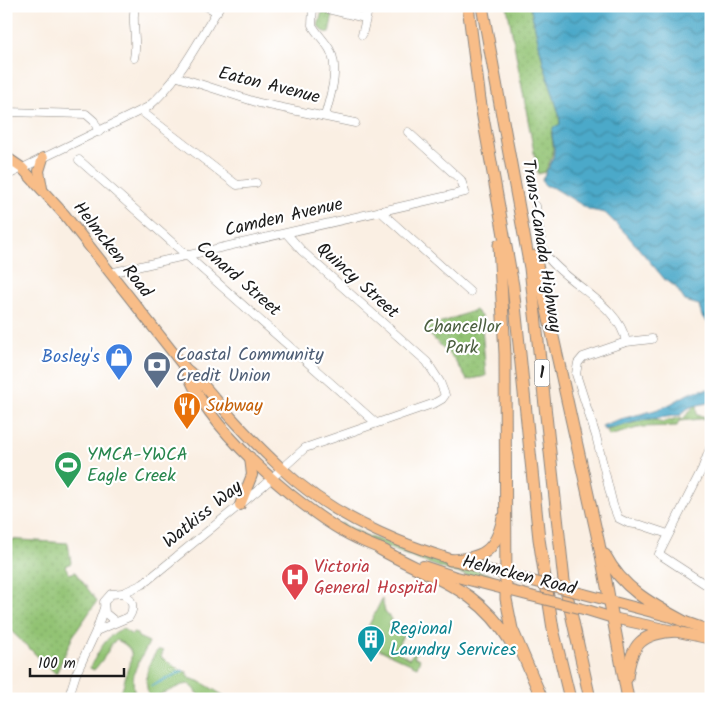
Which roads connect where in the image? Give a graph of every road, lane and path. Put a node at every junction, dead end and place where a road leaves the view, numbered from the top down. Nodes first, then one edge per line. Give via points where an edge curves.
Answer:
1 (136, 6) edge
2 (206, 6) edge
3 (314, 6) edge
4 (369, 6) edge
5 (468, 6) edge
6 (482, 6) edge
7 (218, 9) edge
8 (365, 18) junction
9 (362, 35) dead end
10 (489, 47) junction
11 (134, 58) dead end
12 (175, 76) junction
13 (480, 100) junction
14 (141, 111) junction
15 (6, 112) edge
16 (325, 116) junction
17 (355, 123) dead end
18 (99, 132) junction
19 (408, 132) dead end
20 (6, 157) edge
21 (43, 158) junction
22 (79, 160) dead end
23 (22, 168) junction
24 (6, 176) edge
25 (256, 183) dead end
26 (42, 189) junction
27 (536, 206) dead end
28 (380, 211) junction
29 (288, 234) junction
30 (188, 255) junction
31 (110, 274) junction
32 (470, 292) dead end
33 (652, 339) dead end
34 (626, 342) junction
35 (186, 369) junction
36 (445, 395) joint
37 (376, 423) junction
38 (711, 446) edge
39 (249, 456) junction
40 (282, 468) junction
41 (702, 469) junction
42 (711, 474) edge
43 (272, 477) junction
44 (505, 479) junction
45 (240, 505) junction
46 (668, 534) junction
47 (599, 544) junction
48 (380, 549) junction
49 (450, 560) junction
50 (507, 575) junction
51 (142, 584) junction
52 (711, 588) edge
53 (506, 590) junction
54 (123, 593) junction
55 (131, 600) junction
56 (610, 601) junction
57 (104, 608) junction
58 (613, 618) junction
59 (116, 622) junction
60 (680, 626) junction
61 (96, 631) junction
62 (711, 631) edge
63 (711, 639) edge
64 (530, 674) junction
65 (627, 693) edge
66 (68, 699) edge
67 (542, 699) edge
68 (570, 699) edge
69 (590, 699) edge

1 - 11 street via 133,18
2 - 7 street
3 - 8 street
3 - 16 street via 312,25 333,58 331,93
4 - 8 street
5 - 13 highway, Trans-Canada Highway / 1
6 - 10 highway, Trans-Canada Highway / 1
7 - 12 street
8 - 9 street
10 - 47 highway via 498,72
10 - 69 highway, Trans-Canada Highway / 1 via 534,294 564,581
12 - 14 street via 154,102
12 - 16 street, Eaton Avenue via 259,103
13 - 44 highway via 482,139 501,263
13 - 68 highway, Trans-Canada Highway / 1 via 513,286 542,558 553,629
14 - 18 street
14 - 25 street via 237,185
15 - 18 street via 86,114
16 - 17 street, Eaton Avenue
18 - 21 street
19 - 28 street, Camden Avenue via 461,180 464,192
20 - 23 main road, Helmcken Road
21 - 23 street
21 - 26 main road via 38,171
22 - 30 street, Conard Street
23 - 24 street
23 - 26 main road, Helmcken Road
26 - 31 main road, Helmcken Road
27 - 34 street via 545,254 613,316 624,329
28 - 29 street, Camden Avenue
28 - 32 street
29 - 30 street, Camden Avenue
29 - 36 street, Quincy Street via 302,251 427,362
30 - 31 street, Camden Avenue
30 - 37 street, Conard Street
31 - 35 main road, Helmcken Road
33 - 34 street
34 - 46 street via 583,357 576,374 618,518
35 - 39 main road, Helmcken Road via 190,383 226,432
35 - 40 main road, Helmcken Road
36 - 37 street, Watkiss Way via 435,403
37 - 40 street, Watkiss Way via 313,444
38 - 41 street
39 - 43 main road, Helmcken Road
39 - 45 main road via 252,475
40 - 43 street, Watkiss Way
40 - 49 main road, Helmcken Road via 333,509 392,538
41 - 42 street
41 - 46 street
43 - 45 street, Watkiss Way
43 - 48 main road, Helmcken Road via 323,518
44 - 49 highway via 500,530 493,545 475,558
44 - 50 highway
45 - 51 street, Watkiss Way
46 - 52 street via 659,554
47 - 56 highway
47 - 60 highway via 622,581
48 - 53 main road, Helmcken Road via 453,576
48 - 64 highway via 476,600 498,623
49 - 50 main road, Helmcken Road
50 - 53 highway
50 - 56 main road, Helmcken Road, bridge
51 - 54 street, Watkiss Way
51 - 55 street, Watkiss Way
53 - 58 main road, Helmcken Road, bridge
53 - 64 highway via 512,629
54 - 55 street
54 - 57 street via 112,594 104,602
55 - 59 street via 133,606 129,617
56 - 58 highway
56 - 60 main road, Helmcken Road
57 - 59 street via 108,617
57 - 61 street
58 - 60 main road, Helmcken Road
58 - 65 highway
59 - 61 street
60 - 62 main road, Helmcken Road
60 - 63 main road, Helmcken Road
60 - 65 highway via 643,638 634,649
61 - 66 street
64 - 67 highway

